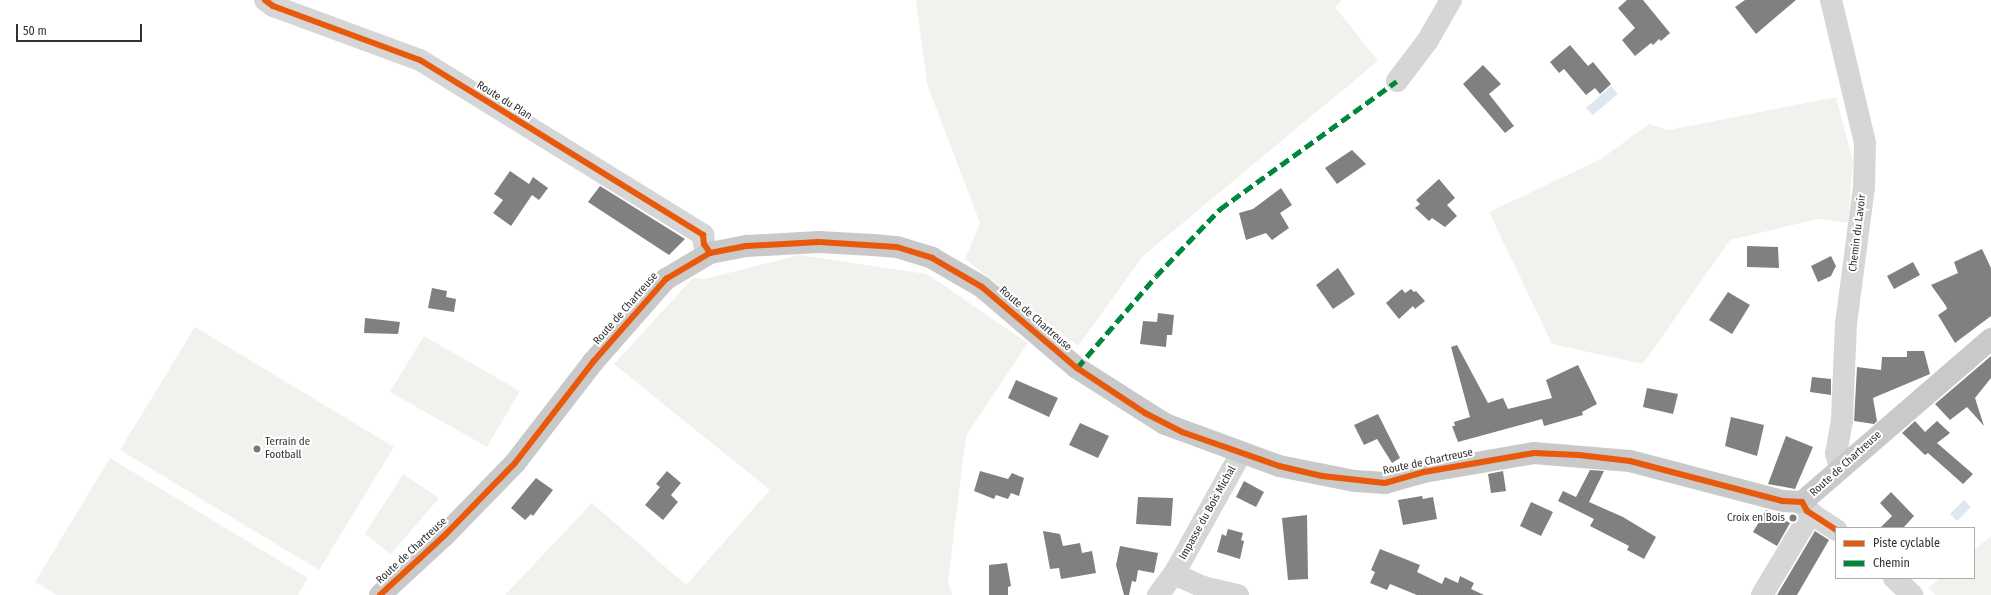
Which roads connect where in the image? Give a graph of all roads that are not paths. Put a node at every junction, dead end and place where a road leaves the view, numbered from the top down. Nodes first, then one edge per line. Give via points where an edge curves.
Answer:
1 (265, 0) edge
2 (1451, 0) edge
3 (1831, 0) edge
4 (1397, 81) dead end
5 (710, 253) junction
6 (1991, 340) edge
7 (1241, 453) junction
8 (1840, 468) junction
9 (1806, 507) junction
10 (1835, 529) edge
11 (1174, 574) junction
12 (1895, 579) edge
13 (380, 595) edge
14 (1158, 595) edge
15 (1238, 595) edge
16 (1762, 595) edge
17 (1912, 595) edge

1 - 5 street, Route du Plan via 273,6 420,60 703,235 704,244
2 - 4 street via 1428,40
3 - 8 street, Chemin du Lavoir via 1865,143 1864,187 1846,323 1842,420 1836,454
5 - 7 main road, Route de Chartreuse via 747,246 819,242 897,248 932,258 982,287 1077,368 1116,395 1165,424
5 - 13 main road, Route de Chartreuse via 666,279 593,362 515,463 444,536
6 - 8 main road, Route de Chartreuse
7 - 9 main road, Route de Chartreuse via 1322,476 1385,483 1424,472 1534,453 1579,455 1630,461
7 - 11 street, Impasse du Bois Michal
8 - 9 main road, Route de Chartreuse
9 - 10 street
9 - 16 street
11 - 14 street, Impasse du Bois Michal
11 - 15 street, Impasse du Bois Michal via 1203,587
12 - 17 street

